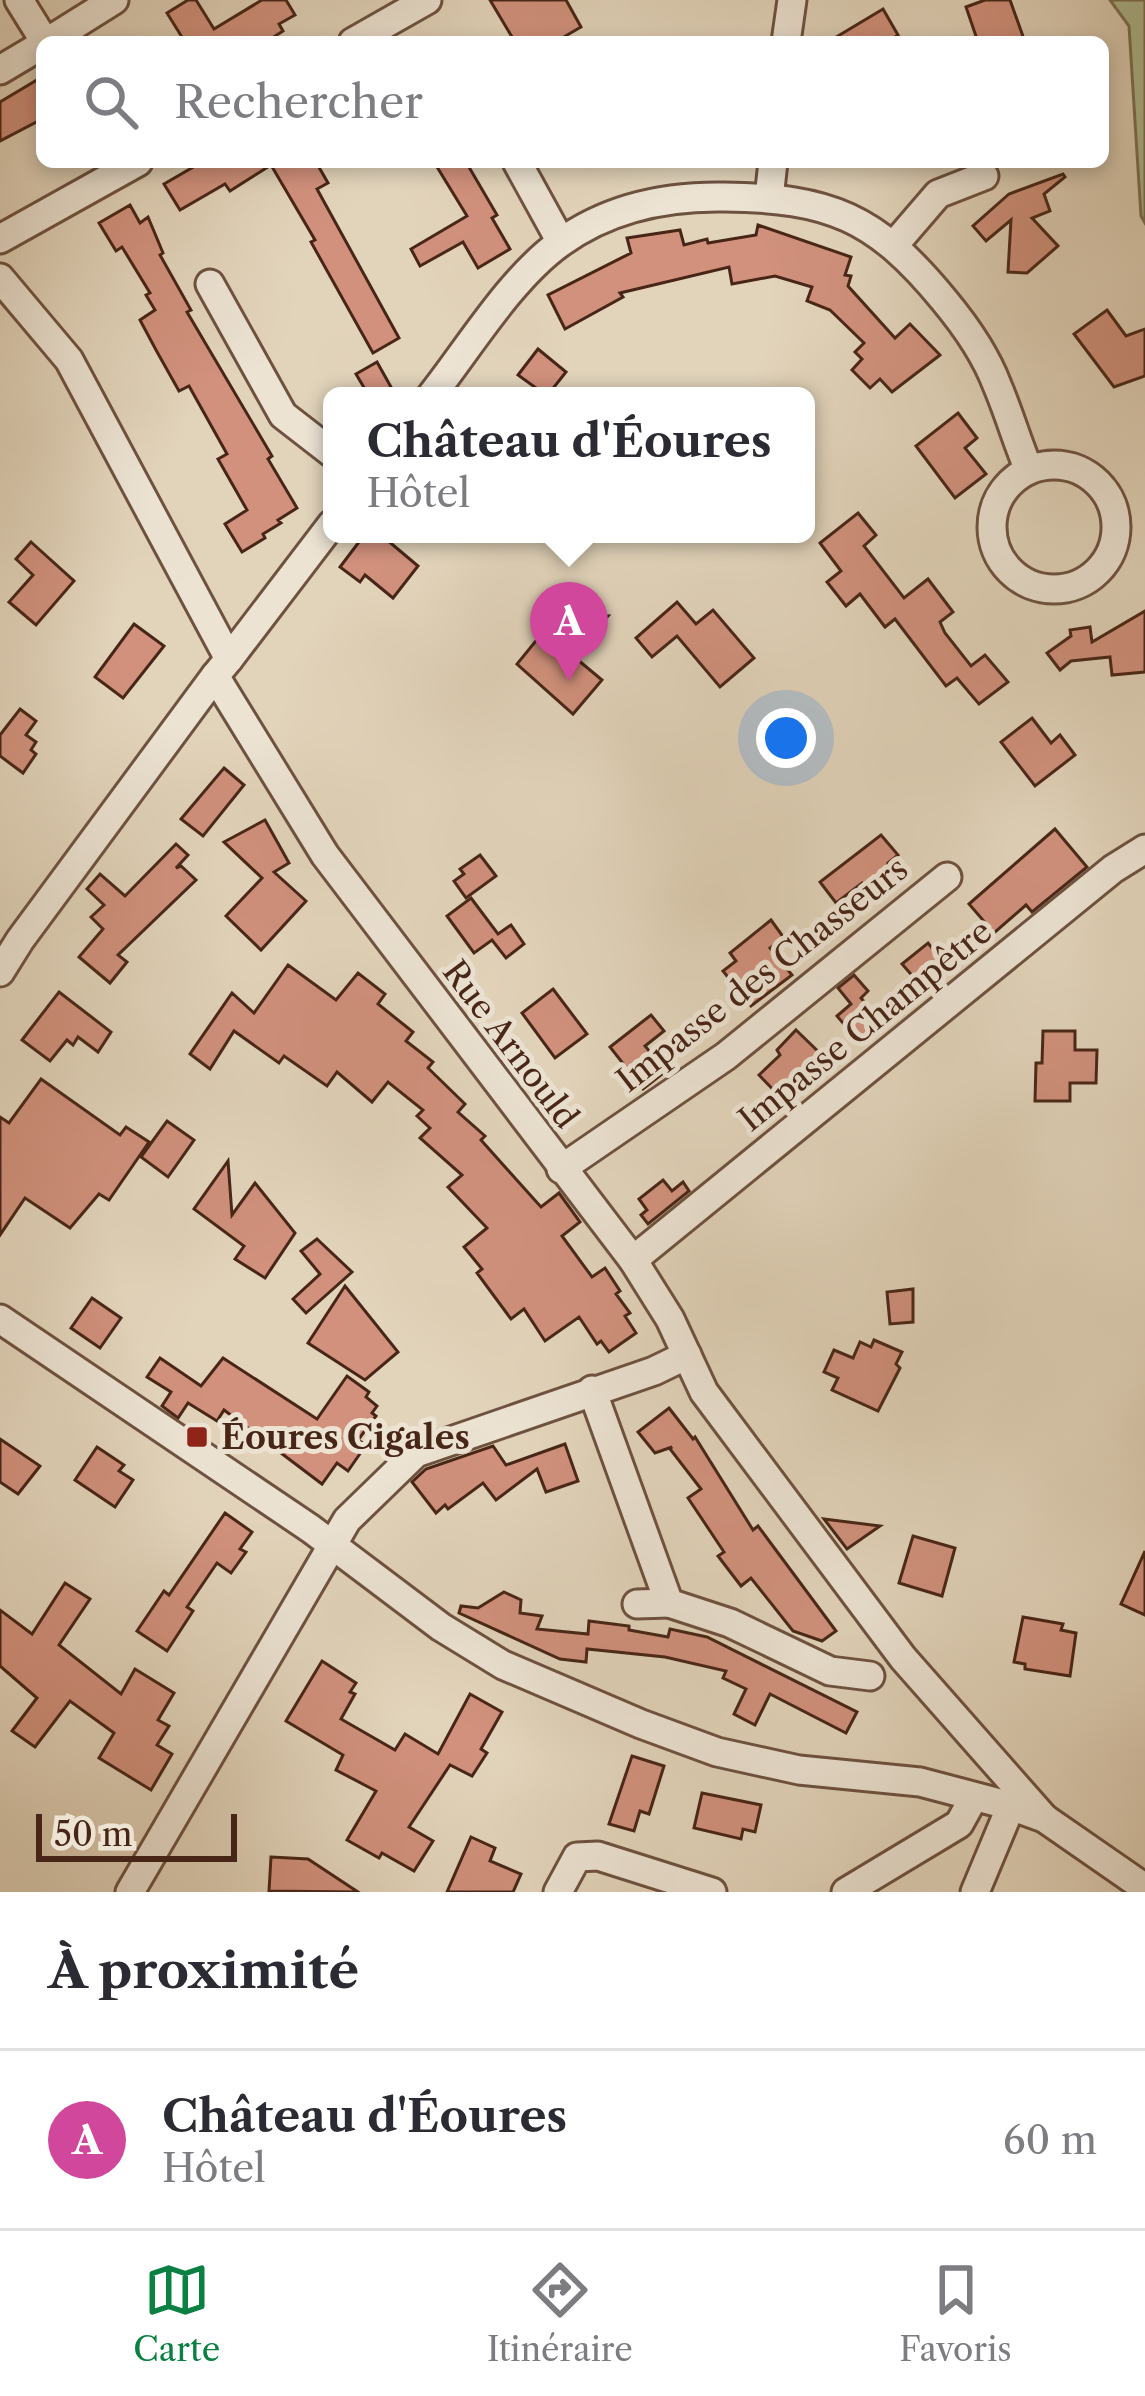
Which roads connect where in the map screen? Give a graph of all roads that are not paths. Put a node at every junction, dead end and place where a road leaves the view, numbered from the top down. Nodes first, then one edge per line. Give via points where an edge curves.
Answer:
1 (20, 0) edge
2 (114, 0) edge
3 (427, 0) edge
4 (791, 0) edge
5 (41, 36) edge
6 (56, 36) edge
7 (364, 36) edge
8 (788, 36) edge
9 (36, 48) edge
10 (0, 70) edge
11 (127, 168) edge
12 (520, 168) edge
13 (772, 168) edge
14 (984, 176) dead end
15 (769, 198) junction
16 (0, 239) edge
17 (561, 242) junction
18 (895, 244) junction
19 (0, 278) edge
20 (210, 284) dead end
21 (437, 387) edge
22 (323, 446) edge
23 (1029, 470) junction
24 (323, 536) edge
25 (222, 668) junction
26 (1145, 849) edge
27 (947, 877) dead end
28 (0, 972) edge
29 (560, 1169) junction
30 (633, 1260) junction
31 (0, 1319) edge
32 (687, 1355) junction
33 (592, 1390) junction
34 (332, 1545) junction
35 (638, 1604) dead end
36 (669, 1604) junction
37 (870, 1676) dead end
38 (974, 1797) junction
39 (1011, 1805) junction
40 (1044, 1818) junction
41 (1111, 1879) edge
42 (1145, 1888) edge
43 (130, 1892) edge
44 (558, 1892) edge
45 (712, 1892) edge
46 (846, 1892) edge
47 (975, 1892) edge

1 - 5 street
2 - 6 street
3 - 7 street
4 - 8 street
9 - 10 street
11 - 16 street
12 - 17 street
13 - 15 street
14 - 18 street via 938,194
15 - 17 street via 642,204
15 - 18 street via 808,203
17 - 21 street
18 - 23 street via 955,314 996,380
19 - 25 street, Rue Arnould via 69,360
20 - 22 street via 283,415
23 - 23 street via 998,499 993,542 1001,562 1036,587 1078,584 1109,555 1114,513 1106,494 1072,468
24 - 25 street
25 - 28 street
25 - 29 street, Rue Arnould via 325,855
26 - 30 street, Impasse Champêtre
27 - 29 street, Impasse des Chasseurs via 726,1056
29 - 30 street, Rue Arnould
30 - 32 street, Rue Arnould
31 - 34 street
32 - 33 street
32 - 40 street, Rue Arnould via 704,1391 903,1658
33 - 34 street via 416,1453
33 - 36 street
34 - 38 street via 503,1665 641,1724 799,1770
34 - 43 street
35 - 36 street
36 - 37 street via 830,1671
38 - 39 street
38 - 46 street via 959,1824
39 - 40 street
39 - 47 street
40 - 41 street
41 - 42 street
44 - 45 street via 577,1857 598,1856

